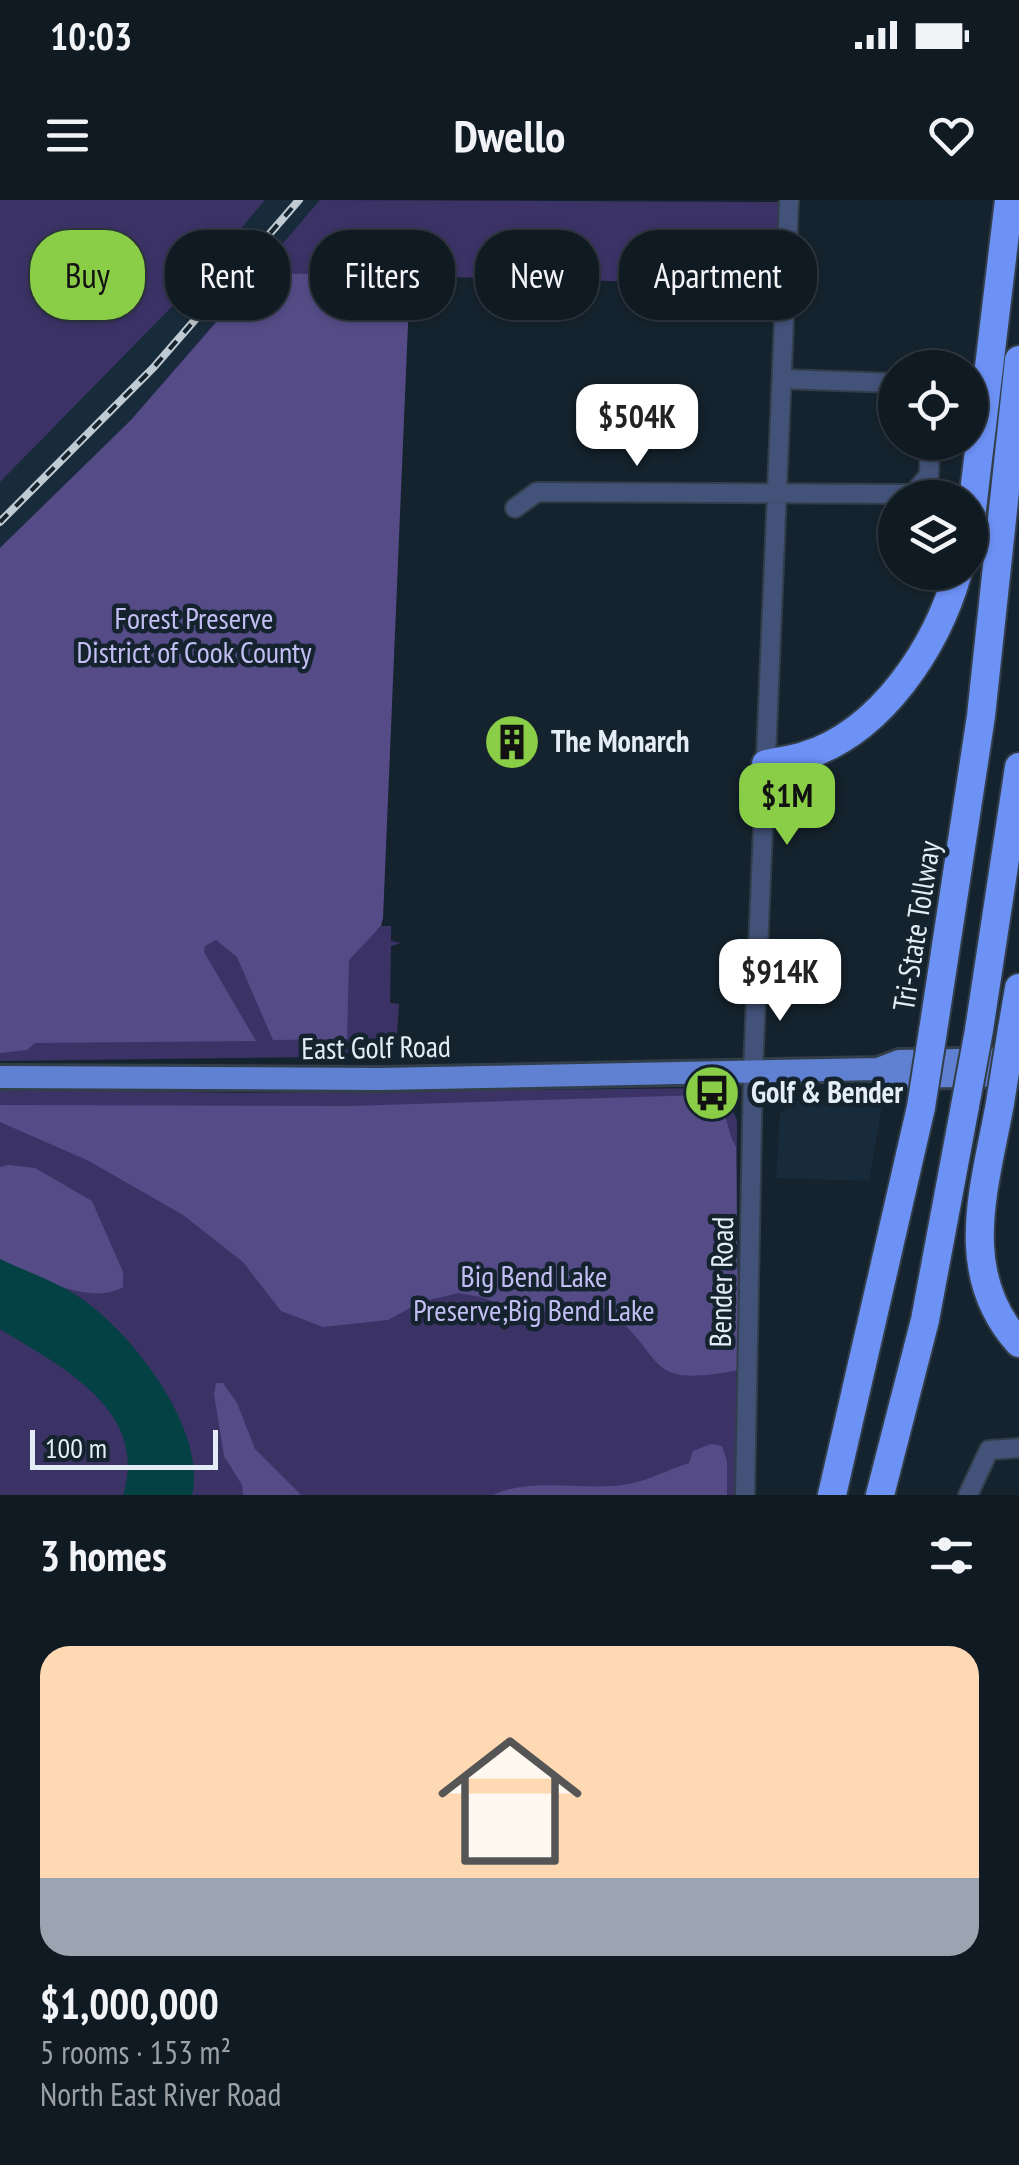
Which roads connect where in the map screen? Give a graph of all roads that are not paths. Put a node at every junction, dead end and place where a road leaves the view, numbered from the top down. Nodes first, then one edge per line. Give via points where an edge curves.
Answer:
1 (789, 200) edge
2 (1009, 200) edge
3 (1019, 360) edge
4 (782, 379) junction
5 (878, 382) edge
6 (929, 460) edge
7 (976, 480) edge
8 (778, 494) junction
9 (516, 508) dead end
10 (953, 590) edge
11 (766, 764) junction
12 (1019, 767) edge
13 (1019, 988) edge
14 (1019, 1059) edge
15 (878, 1070) junction
16 (753, 1071) junction
17 (1019, 1075) edge
18 (0, 1077) edge
19 (1019, 1343) edge
20 (1019, 1448) edge
21 (745, 1495) edge
22 (832, 1495) edge
23 (880, 1495) edge
24 (968, 1495) edge

1 - 4 street, Bender Road
2 - 7 highway
3 - 22 highway, Tri-State Tollway, bridge via 980,716 934,1031
4 - 5 street
4 - 8 street, Bender Road
6 - 8 street via 928,475 913,494
8 - 9 street via 538,492
8 - 11 street, Bender Road
10 - 11 highway via 926,652 897,691 834,743
11 - 16 street, Bender Road
12 - 23 highway, bridge via 966,1106 925,1320
13 - 19 highway, bridge via 978,1253 988,1296
14 - 15 main road via 900,1060
15 - 16 main road, East Golf Road
15 - 17 main road via 898,1077
16 - 18 main road, East Golf Road via 380,1079
16 - 21 street, Bender Road
20 - 24 street via 989,1450

